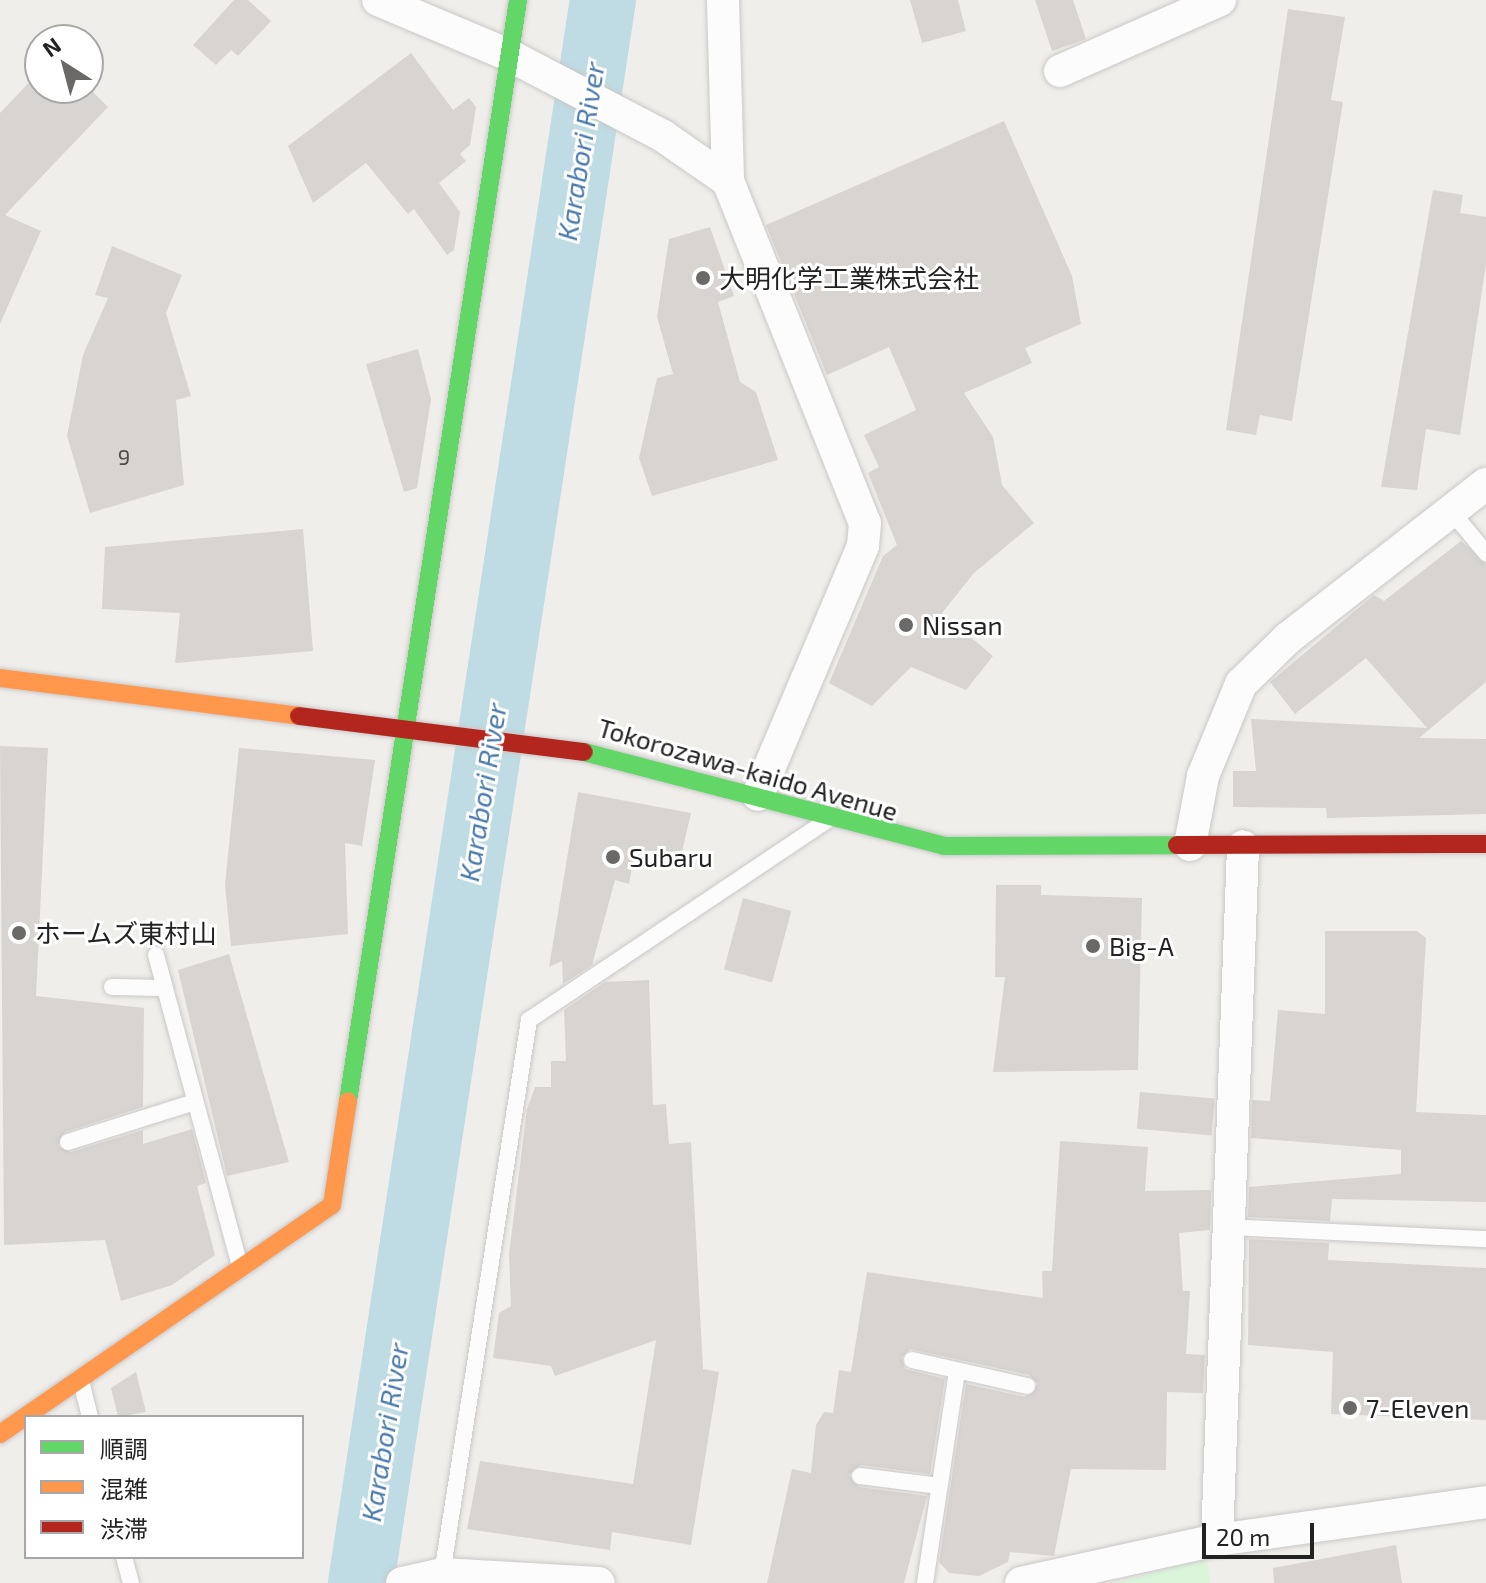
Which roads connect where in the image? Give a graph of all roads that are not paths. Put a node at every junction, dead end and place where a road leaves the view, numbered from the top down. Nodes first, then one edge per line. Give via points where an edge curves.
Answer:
1 (378, 0) edge
2 (518, 0) edge
3 (723, 0) edge
4 (1220, 0) edge
5 (509, 55) junction
6 (1060, 71) dead end
7 (728, 181) junction
8 (1486, 484) edge
9 (1451, 511) junction
10 (1486, 553) edge
11 (0, 678) edge
12 (412, 726) junction
13 (758, 795) junction
14 (830, 818) junction
15 (1486, 844) edge
16 (1190, 845) junction
17 (1243, 846) junction
18 (156, 955) dead end
19 (112, 987) dead end
20 (164, 988) junction
21 (195, 1102) junction
22 (68, 1142) dead end
23 (1227, 1227) junction
24 (1486, 1239) edge
25 (240, 1267) junction
26 (912, 1360) dead end
27 (957, 1371) junction
28 (81, 1379) junction
29 (1027, 1386) dead end
30 (28, 1415) edge
31 (90, 1415) edge
32 (24, 1418) edge
33 (0, 1434) edge
34 (860, 1476) dead end
35 (939, 1486) junction
36 (1486, 1502) edge
37 (1217, 1540) junction
38 (125, 1559) edge
39 (420, 1579) edge
40 (131, 1583) edge
41 (599, 1583) edge
42 (925, 1583) edge
43 (1021, 1583) edge

1 - 5 street
2 - 5 street
3 - 7 street
4 - 6 street
5 - 7 street via 651,130
5 - 12 street
7 - 13 street via 865,523 863,546
8 - 9 street
9 - 10 lane
9 - 16 street via 1288,638 1241,684 1203,776
11 - 12 street, Tokorozawa-kaido Avenue
12 - 13 street, Tokorozawa-kaido Avenue via 625,757
12 - 25 street via 332,1205
13 - 14 street, Tokorozawa-kaido Avenue
14 - 16 street, Tokorozawa-kaido Avenue via 944,846
14 - 39 lane via 529,1020
15 - 17 street, Tokorozawa-kaido Avenue
16 - 17 street, Tokorozawa-kaido Avenue
17 - 23 street
18 - 20 lane
19 - 20 lane
20 - 21 lane
21 - 22 lane
21 - 25 lane
23 - 24 lane
23 - 37 street
25 - 28 street
26 - 27 lane
27 - 29 lane
27 - 35 lane
28 - 30 street
28 - 31 lane
32 - 33 street
34 - 35 lane
35 - 42 lane
36 - 37 street
37 - 43 street
38 - 40 lane
39 - 41 street

